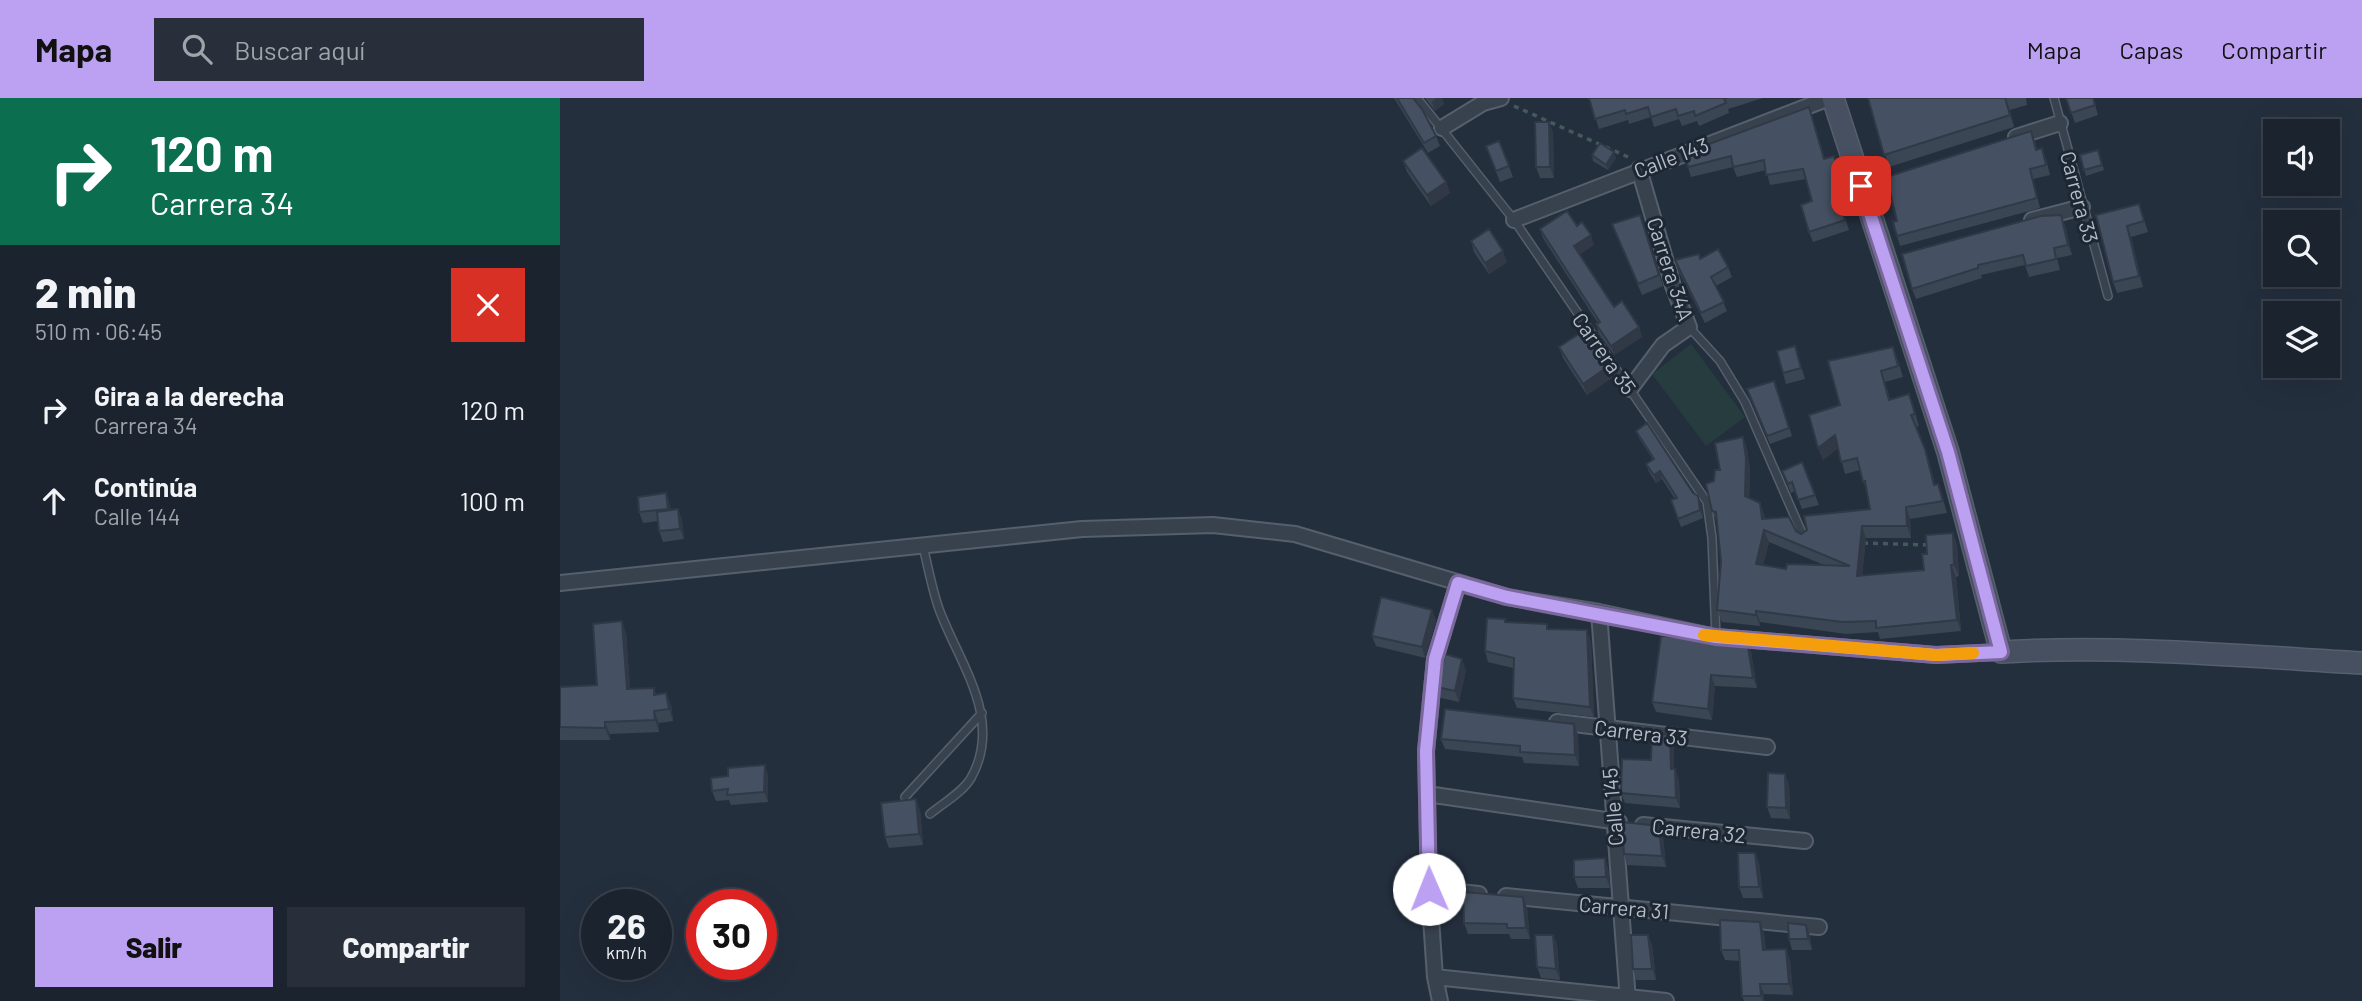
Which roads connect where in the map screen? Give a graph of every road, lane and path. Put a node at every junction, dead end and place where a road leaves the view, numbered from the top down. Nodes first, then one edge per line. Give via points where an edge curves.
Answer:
1 (1417, 98) edge
2 (1831, 98) edge
3 (2053, 98) edge
4 (1499, 99) edge
5 (2060, 123) junction
6 (1442, 128) junction
7 (2007, 140) edge
8 (1639, 169) junction
9 (2082, 207) junction
10 (1514, 220) junction
11 (2016, 225) edge
12 (2108, 296) dead end
13 (1689, 327) junction
14 (1630, 389) junction
15 (1805, 540) edge
16 (1860, 543) edge
17 (1931, 545) edge
18 (923, 546) junction
19 (560, 583) edge
20 (1458, 583) junction
21 (1600, 612) junction
22 (1716, 637) junction
23 (2001, 652) junction
24 (2362, 663) edge
25 (982, 713) junction
26 (1539, 720) edge
27 (1606, 728) junction
28 (1767, 747) dead end
29 (1427, 794) junction
30 (905, 797) edge
31 (930, 814) dead end
32 (1612, 822) junction
33 (1805, 841) dead end
34 (1429, 889) junction
35 (1622, 906) junction
36 (1819, 927) dead end
37 (1435, 977) junction
38 (1628, 998) edge
39 (1440, 1001) edge
40 (1666, 1001) edge

1 - 6 lane, Carrera 35
2 - 8 street, Calle 143
2 - 23 street via 1868,184 1892,258
3 - 5 lane, Carrera 33
4 - 6 street via 1483,103
4 - 8 path via 1625,154
5 - 7 street
5 - 9 lane, Carrera 33
6 - 10 lane, Carrera 35
8 - 10 street, Calle 143
8 - 13 street, Carrera 34A
9 - 11 street
9 - 12 lane, Carrera 33
10 - 14 lane, Carrera 35
13 - 14 street via 1664,345
13 - 15 lane, Carrera 34A via 1720,361 1745,402
14 - 22 lane, Carrera 35 via 1707,502
16 - 17 path
18 - 19 street
18 - 20 street via 1082,529 1213,525 1294,534
18 - 25 lane via 939,609 970,674
20 - 21 street via 1507,597
20 - 29 street via 1435,659 1437,708 1426,751
21 - 22 street
21 - 27 street, Calle 145
22 - 23 street via 1936,655
23 - 24 street via 2152,650
25 - 30 lane
25 - 31 lane via 981,749 970,780
26 - 27 street, Carrera 33
27 - 28 street, Carrera 33
27 - 32 street, Calle 145
29 - 32 street, Carrera 32
29 - 34 street
32 - 33 street, Carrera 32
32 - 35 street, Calle 145
34 - 35 street, Carrera 31
34 - 37 street
35 - 36 street, Carrera 31
35 - 38 street, Calle 145
37 - 38 street
37 - 39 street
38 - 40 street

